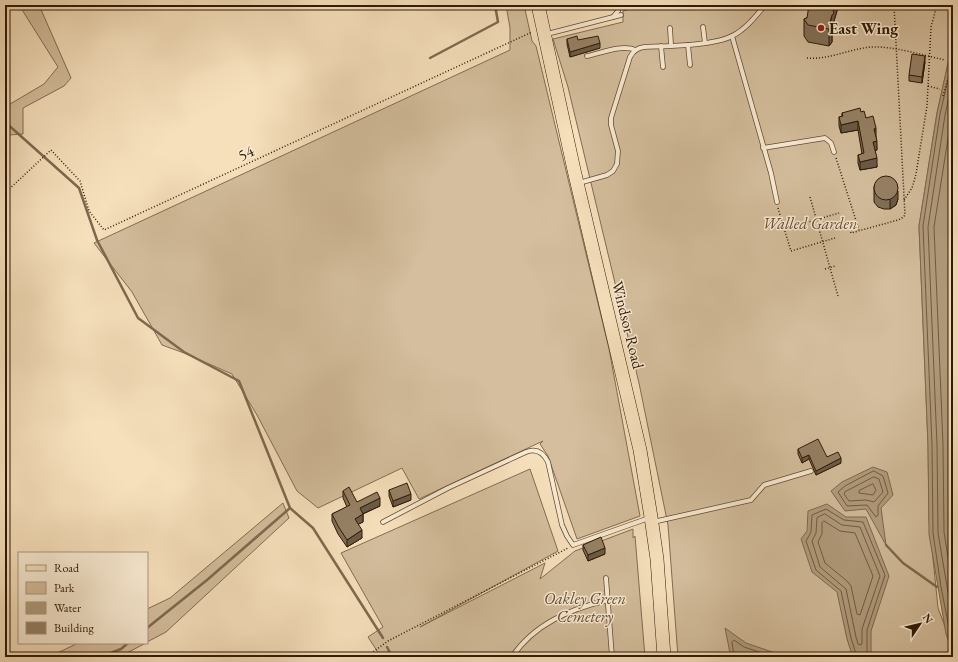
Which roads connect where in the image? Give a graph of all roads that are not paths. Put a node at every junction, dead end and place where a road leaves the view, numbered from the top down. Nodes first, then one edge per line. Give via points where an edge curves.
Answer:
1 (538, 5) edge
2 (618, 5) edge
3 (765, 5) edge
4 (621, 16) dead end
5 (611, 18) junction
6 (670, 28) dead end
7 (703, 28) dead end
8 (544, 31) junction
9 (732, 36) junction
10 (705, 43) junction
11 (672, 45) junction
12 (688, 45) junction
13 (661, 46) junction
14 (636, 50) junction
15 (587, 56) dead end
16 (690, 65) dead end
17 (663, 68) dead end
18 (763, 148) junction
19 (834, 152) road end
20 (577, 184) junction
21 (777, 202) road end
22 (811, 470) dead end
23 (652, 520) junction
24 (383, 522) dead end
25 (606, 578) dead end
26 (608, 600) junction
27 (512, 657) edge
28 (612, 657) edge
29 (664, 657) edge

1 - 8 main road, Windsor Road
2 - 5 lane via 616,14
3 - 9 lane
4 - 5 lane
5 - 8 lane
6 - 11 lane
7 - 10 lane
8 - 20 main road, Windsor Road
9 - 10 lane
9 - 18 lane
10 - 12 lane
11 - 12 lane
11 - 13 lane
12 - 16 lane
13 - 14 lane
13 - 17 lane
14 - 15 lane via 620,49
14 - 20 lane via 630,57 612,115 611,125 618,151 617,164 607,175
18 - 19 lane via 824,138 831,143
18 - 21 lane
20 - 23 main road, Windsor Road via 632,412
22 - 23 lane via 764,485 751,500
23 - 24 lane via 573,545 562,525 548,462 542,453 536,450 526,452 462,482
23 - 29 main road, Windsor Road
25 - 26 lane
26 - 27 lane via 579,607 550,621 532,634
26 - 28 lane

